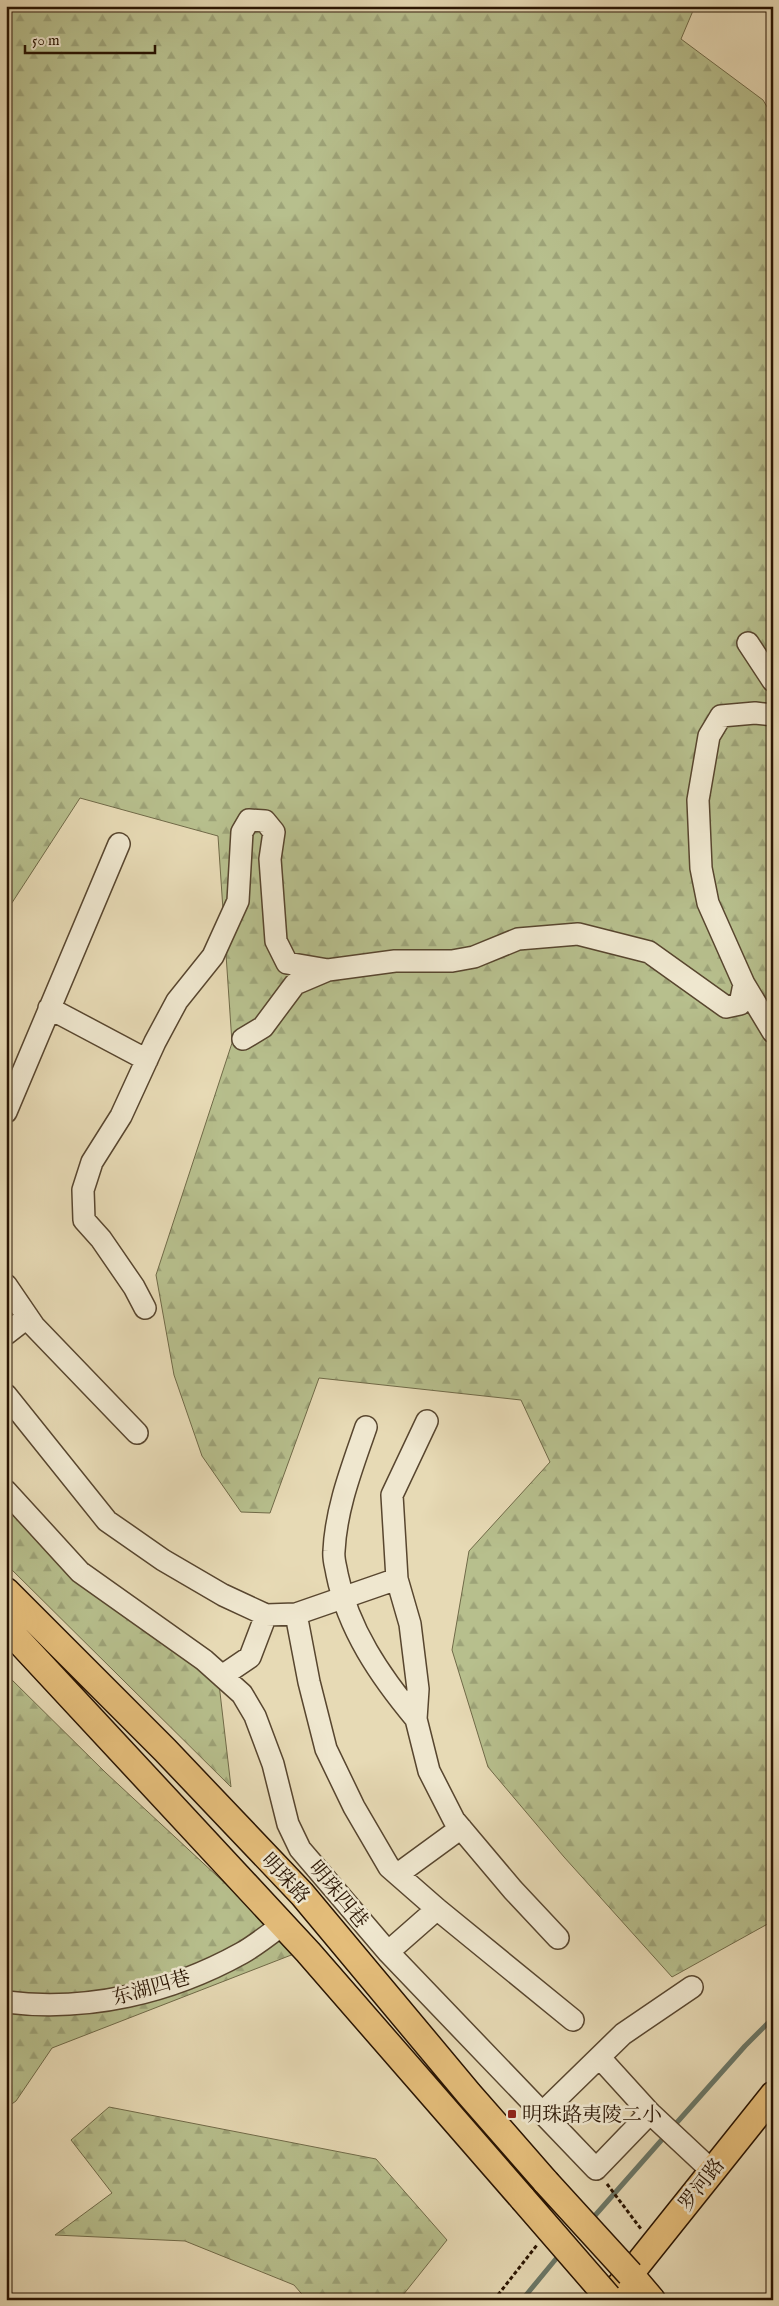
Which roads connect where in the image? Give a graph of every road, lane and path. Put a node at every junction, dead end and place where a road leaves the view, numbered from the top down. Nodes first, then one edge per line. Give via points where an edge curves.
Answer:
1 (748, 643) dead end
2 (773, 681) edge
3 (773, 716) edge
4 (118, 844) dead end
5 (328, 970) junction
6 (744, 984) junction
7 (49, 1008) junction
8 (773, 1032) edge
9 (243, 1039) dead end
10 (147, 1060) junction
11 (6, 1112) edge
12 (6, 1285) edge
13 (145, 1308) dead end
14 (28, 1317) junction
15 (6, 1334) edge
16 (6, 1395) edge
17 (427, 1421) dead end
18 (366, 1427) dead end
19 (137, 1433) dead end
20 (6, 1491) edge
21 (397, 1580) junction
22 (6, 1592) edge
23 (342, 1598) junction
24 (296, 1614) junction
25 (266, 1615) junction
26 (6, 1627) edge
27 (222, 1676) junction
28 (416, 1719) junction
29 (461, 1828) junction
30 (398, 1874) junction
31 (436, 1909) junction
32 (283, 1924) junction
33 (558, 1938) dead end
34 (388, 1952) junction
35 (692, 1987) dead end
36 (6, 2002) edge
37 (573, 2020) dead end
38 (600, 2058) junction
39 (773, 2095) edge
40 (542, 2113) junction
41 (650, 2113) junction
42 (596, 2169) junction
43 (711, 2170) junction
44 (653, 2245) junction
45 (630, 2274) junction
46 (612, 2299) edge
47 (652, 2300) edge

1 - 2 street
3 - 6 street via 756,713 721,716 709,736 698,800 701,868 708,903
4 - 7 street
5 - 6 street via 395,961 452,961 474,957 518,939 578,934 649,952 726,1006 740,1004
5 - 9 street via 295,984 263,1027
5 - 10 street via 287,964 276,941 270,859 274,832 265,821 249,820 242,832 238,901 213,956 176,1001
6 - 8 street
7 - 10 street
7 - 11 street
10 - 13 street via 121,1116 92,1162 83,1190 84,1220 134,1287
12 - 14 street
14 - 15 street
14 - 19 street
16 - 25 street via 107,1521 222,1596
17 - 21 street via 392,1496
18 - 23 street via 340,1504 337,1524 333,1553
20 - 27 street, 明珠四巷 via 80,1572
21 - 23 street
21 - 28 street via 410,1624 418,1689
22 - 45 main road, 明珠路, bridge via 166,1750 302,1894 469,2094
23 - 24 street
23 - 28 street via 358,1636 394,1693
24 - 25 street
24 - 30 street via 326,1749 354,1807 390,1867
25 - 27 street via 250,1657
26 - 32 main road, 明珠路
27 - 34 street, 明珠四巷 via 242,1694 255,1716 273,1764 288,1824 300,1849
28 - 29 street via 429,1771
29 - 30 street
29 - 33 street
30 - 31 street
31 - 34 street
31 - 37 street
32 - 36 street, 东湖四巷 via 243,1952 190,1977 143,1994 75,2004
32 - 46 main road, 明珠路, bridge
34 - 40 street, 明珠四巷
35 - 38 street via 623,2034
38 - 40 street
38 - 41 street
39 - 43 main road, 罗河路
40 - 42 street, 明珠四巷
41 - 42 street
41 - 43 street
42 - 44 path
43 - 44 main road, 罗河路
44 - 45 main road, 罗河路
45 - 46 main road, 罗河路
45 - 47 main road

